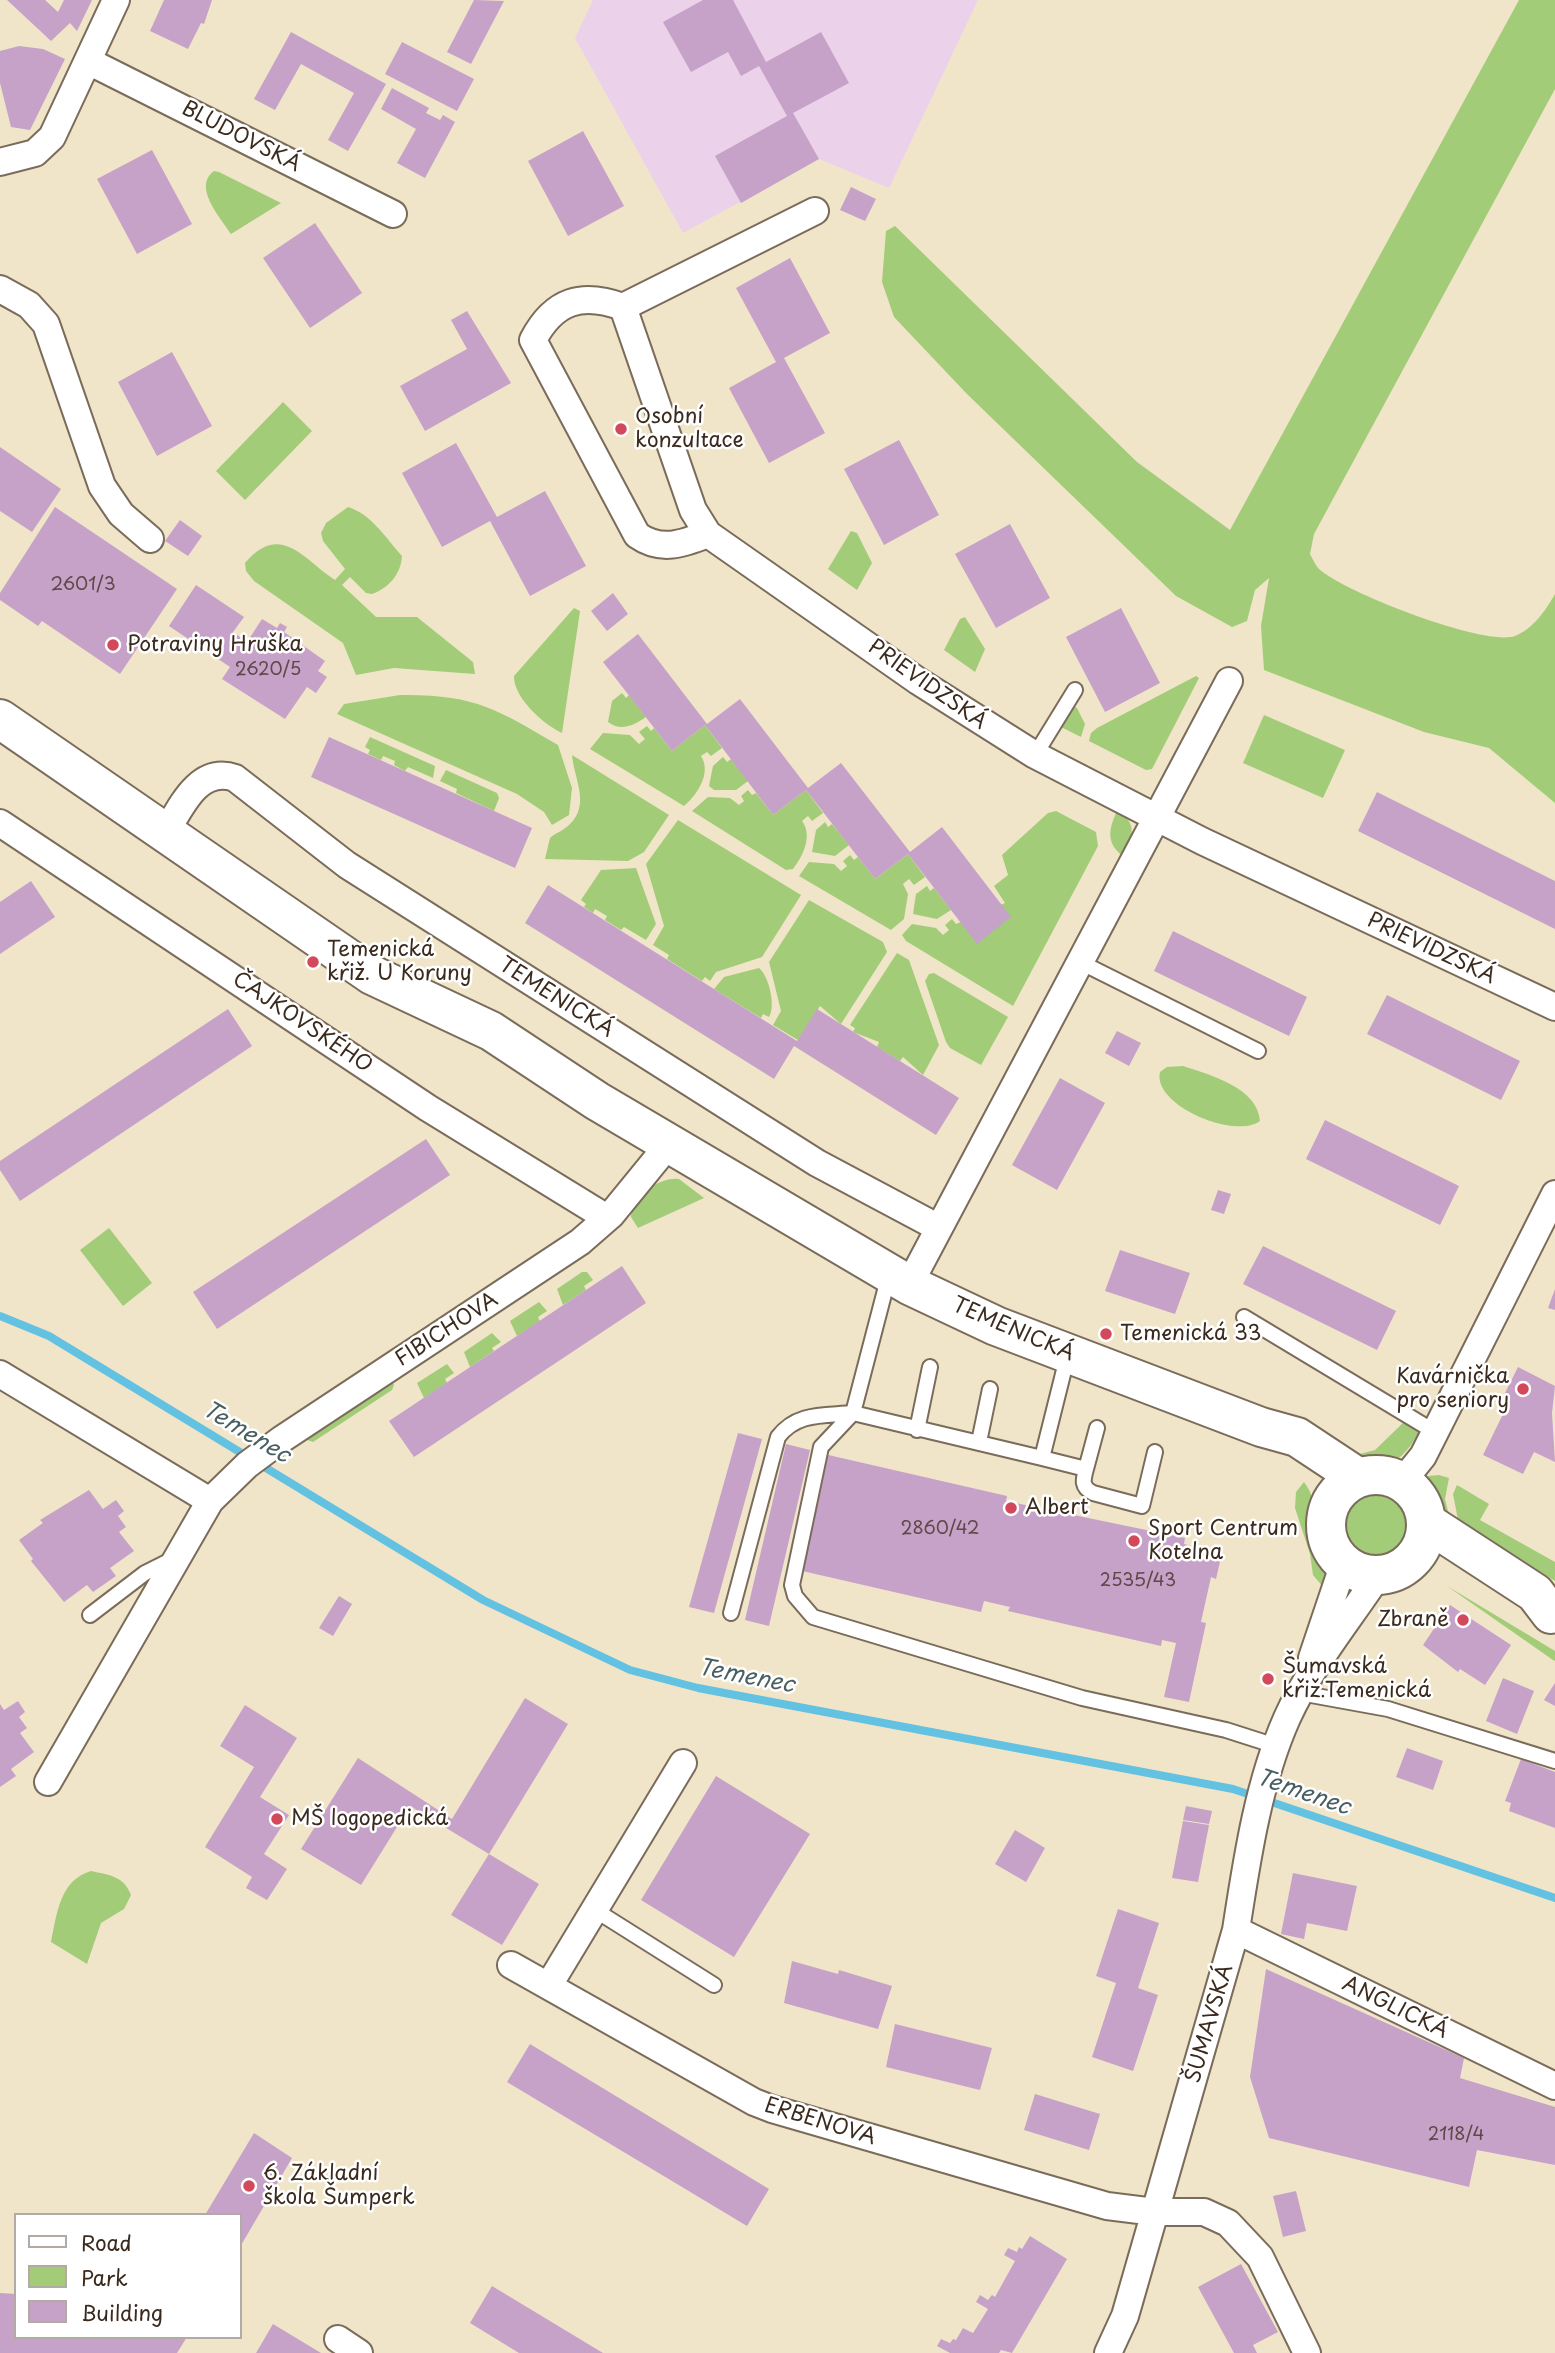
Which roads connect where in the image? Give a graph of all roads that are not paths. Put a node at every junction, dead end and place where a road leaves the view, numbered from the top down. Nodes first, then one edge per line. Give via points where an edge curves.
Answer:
1 (116, 0) edge
2 (88, 61) junction
3 (0, 162) edge
4 (815, 211) dead end
5 (393, 214) dead end
6 (0, 289) edge
7 (623, 307) junction
8 (708, 534) junction
9 (150, 539) dead end
10 (1229, 681) dead end
11 (1074, 690) dead end
12 (0, 719) edge
13 (1035, 755) junction
14 (1156, 818) junction
15 (0, 823) edge
16 (165, 834) junction
17 (1080, 962) junction
18 (1555, 1007) edge
19 (1258, 1051) dead end
20 (669, 1144) junction
21 (1555, 1194) edge
22 (607, 1219) junction
23 (939, 1228) junction
24 (899, 1279) junction
25 (1244, 1317) dead end
26 (1068, 1354) junction
27 (930, 1367) dead end
28 (0, 1374) edge
29 (990, 1389) dead end
30 (853, 1413) junction
31 (1261, 1427) junction
32 (1097, 1428) dead end
33 (918, 1430) junction
34 (1435, 1432) junction
35 (979, 1442) junction
36 (1155, 1452) dead end
37 (1042, 1458) junction
38 (1086, 1469) junction
39 (1359, 1478) junction
40 (1402, 1482) junction
41 (210, 1501) junction
42 (1331, 1503) junction
43 (1422, 1537) junction
44 (178, 1556) junction
45 (1362, 1569) junction
46 (731, 1613) dead end
47 (90, 1615) dead end
48 (1553, 1615) edge
49 (1300, 1693) junction
50 (1276, 1745) junction
51 (1555, 1760) edge
52 (683, 1763) dead end
53 (48, 1782) dead end
54 (595, 1910) junction
55 (1236, 1930) junction
56 (511, 1965) dead end
57 (549, 1985) junction
58 (714, 1985) dead end
59 (1555, 2086) edge
60 (1155, 2212) junction
61 (1108, 2353) edge
62 (1307, 2353) edge

1 - 2 street
2 - 3 street via 45,146 25,158
2 - 5 street, BLUDOVSKÁ
4 - 7 street
6 - 9 street via 29,305 46,324 102,486 121,514
7 - 8 street, PRIEVIDZSKÁ via 693,510
7 - 8 street via 602,299 561,306 549,314 533,340 637,535 667,547
8 - 13 street, PRIEVIDZSKÁ via 918,681
10 - 14 street
11 - 13 lane
12 - 16 street, TEMENICKÁ
13 - 14 street, PRIEVIDZSKÁ
14 - 17 street
14 - 18 street, PRIEVIDZSKÁ
15 - 22 street, ČAJKOVSKÉHO via 428,1108
16 - 20 street, TEMENICKÁ via 372,975 491,1031
16 - 23 street, TEMENICKÁ via 199,784 212,776 234,779 370,880 817,1163
17 - 19 lane
17 - 23 street
20 - 22 street, FIBICHOVA
20 - 24 street, TEMENICKÁ
21 - 34 street
22 - 41 street, FIBICHOVA via 580,1242 253,1460
23 - 24 street
24 - 26 street, TEMENICKÁ via 996,1326
24 - 30 lane
25 - 34 lane
26 - 31 street, TEMENICKÁ
26 - 37 lane
27 - 33 lane
28 - 41 street
29 - 35 lane
30 - 33 lane
30 - 46 lane via 803,1417 787,1425 778,1437
30 - 50 lane via 821,1447 792,1585 795,1596 813,1617 1082,1698
31 - 39 street, TEMENICKÁ via 1297,1437
31 - 42 street, TEMENICKÁ
32 - 38 lane
33 - 35 lane
34 - 40 street
35 - 37 lane
36 - 38 lane via 1142,1506 1086,1489
37 - 38 lane
39 - 40 street via 1381,1475
39 - 42 street via 1338,1492
40 - 43 street via 1419,1499
41 - 44 street, FIBICHOVA
42 - 45 street via 1326,1519 1333,1551
43 - 45 street via 1406,1565
43 - 48 street via 1535,1594
44 - 47 lane via 145,1573
44 - 53 street, FIBICHOVA
45 - 49 street, ŠUMAVSKÁ
45 - 49 street, ŠUMAVSKÁ
49 - 50 street, ŠUMAVSKÁ
49 - 51 lane via 1388,1709
50 - 55 street, ŠUMAVSKÁ
52 - 54 street
54 - 57 street
54 - 58 lane
55 - 59 street, ANGLICKÁ
55 - 60 street, ŠUMAVSKÁ
56 - 57 street, ERBENOVA
57 - 60 street, ERBENOVA via 772,2109 1107,2206
60 - 61 street, ŠUMAVSKÁ via 1125,2316
60 - 62 street, ERBENOVA via 1204,2213 1228,2223 1260,2257

